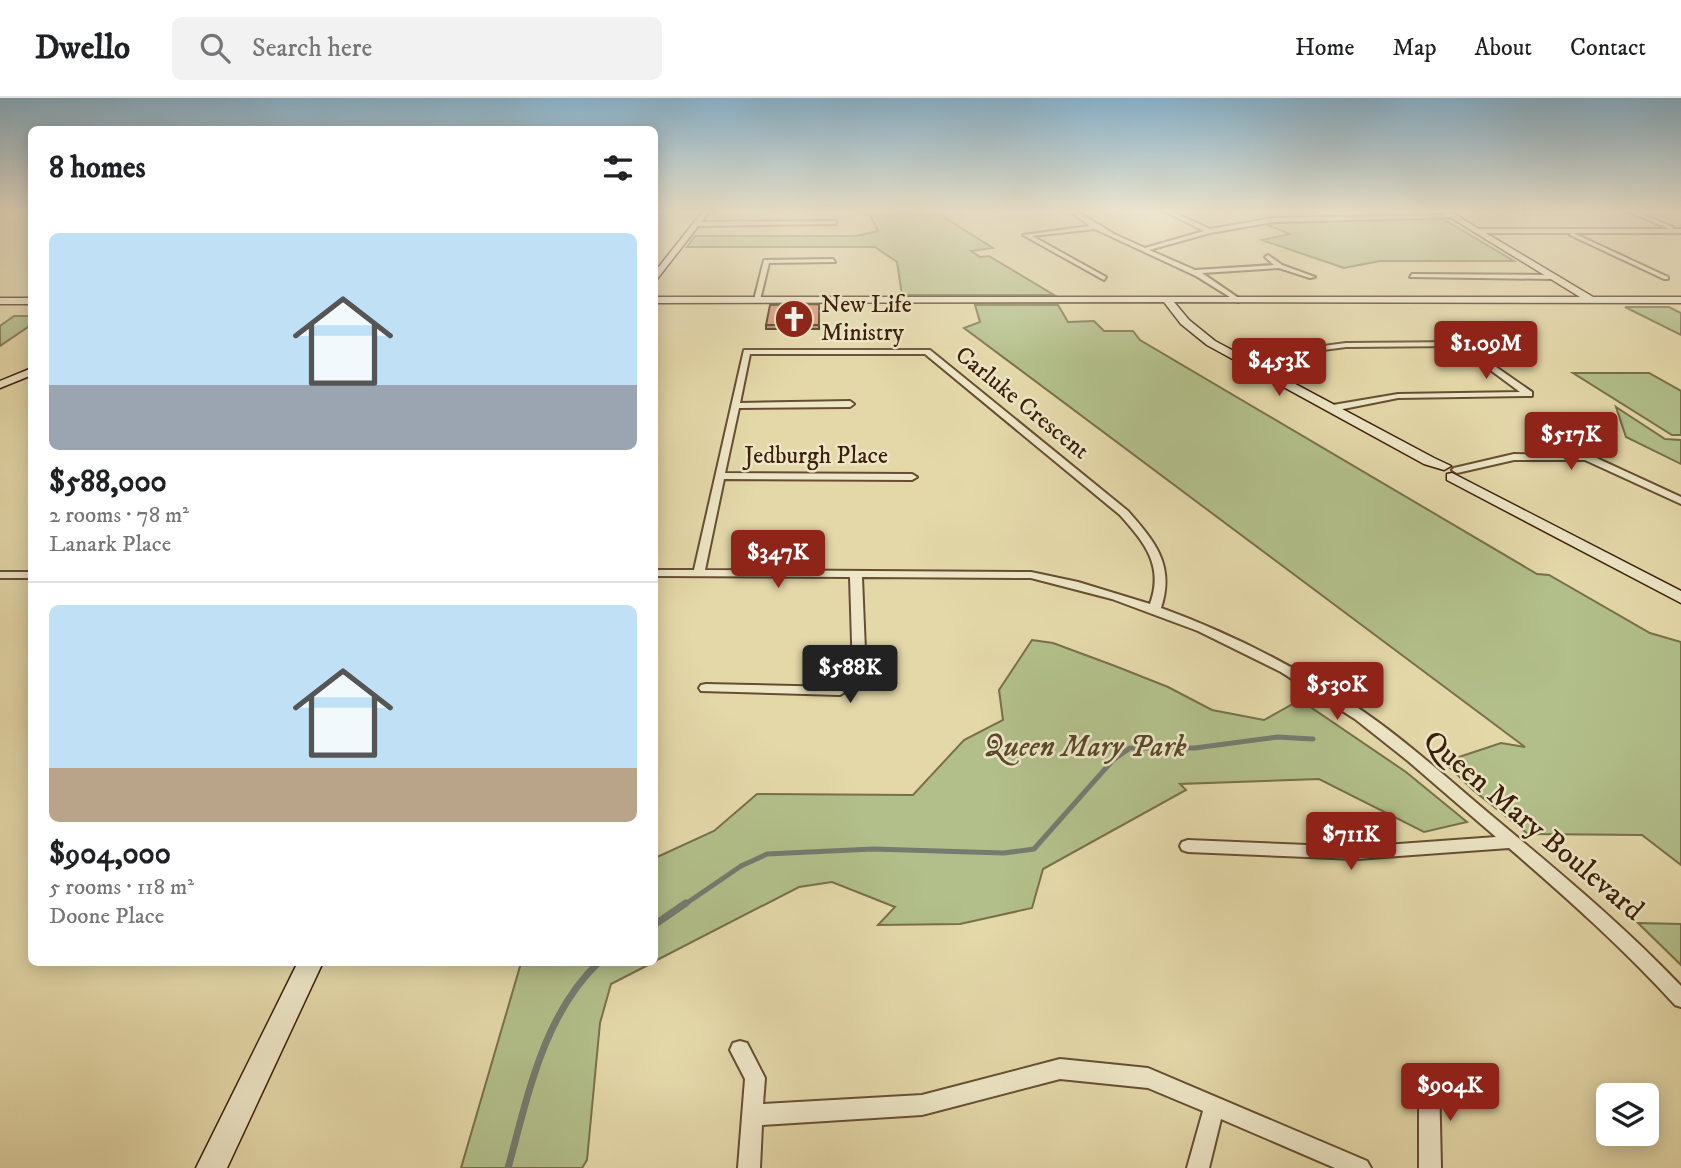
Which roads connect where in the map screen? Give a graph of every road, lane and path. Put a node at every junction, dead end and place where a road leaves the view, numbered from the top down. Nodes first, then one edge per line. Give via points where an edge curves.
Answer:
1 (833, 261) dead end
2 (1073, 261) edge
3 (1171, 261) edge
4 (1273, 261) edge
5 (1526, 261) edge
6 (1630, 261) edge
7 (1280, 266) junction
8 (1196, 272) junction
9 (1412, 276) dead end
10 (1552, 277) junction
11 (1104, 278) dead end
12 (1312, 278) dead end
13 (1667, 278) dead end
14 (658, 300) edge
15 (757, 300) junction
16 (1167, 300) junction
17 (1238, 300) junction
18 (1681, 300) edge
19 (0, 301) edge
20 (28, 301) edge
21 (1594, 301) junction
22 (1240, 359) junction
23 (28, 373) edge
24 (0, 385) edge
25 (850, 404) dead end
26 (736, 406) junction
27 (1333, 408) junction
28 (1450, 472) junction
29 (719, 476) junction
30 (912, 478) dead end
31 (1681, 501) edge
32 (658, 573) edge
33 (699, 573) junction
34 (856, 574) junction
35 (0, 575) edge
36 (28, 575) edge
37 (1681, 598) edge
38 (1154, 611) junction
39 (860, 677) junction
40 (881, 684) dead end
41 (706, 688) dead end
42 (1513, 842) junction
43 (1188, 846) dead end
44 (309, 966) edge
45 (1681, 999) edge
46 (740, 1050) dead end
47 (1429, 1077) dead end
48 (1215, 1105) junction
49 (753, 1115) junction
50 (211, 1168) edge
51 (749, 1168) edge
52 (1198, 1168) edge
53 (1360, 1168) edge
54 (1430, 1168) edge

1 - 15 street via 765,261
2 - 11 street
3 - 8 street
4 - 7 street
5 - 10 main road
6 - 13 street
7 - 8 street
7 - 12 street
8 - 17 street
9 - 10 street
10 - 21 main road
14 - 15 main road
15 - 16 main road
16 - 17 main road
16 - 22 main road via 1211,343
17 - 21 main road
18 - 21 main road
19 - 20 main road
22 - 27 main road
22 - 27 street via 1327,346 1460,344 1529,394 1398,396
23 - 24 main road
25 - 26 street
26 - 29 street, Carluke Crescent
26 - 38 street, Carluke Crescent via 747,352 927,352 1124,513 1148,539 1159,561 1162,592
27 - 28 main road
28 - 31 street via 1514,457 1587,457
28 - 37 main road
29 - 30 street, Jedburgh Place
29 - 33 street, Carluke Crescent
32 - 33 street, Queen Mary Boulevard
33 - 34 street, Queen Mary Boulevard
34 - 38 street, Queen Mary Boulevard via 1031,575 1083,586
34 - 39 street
35 - 36 street
38 - 42 street, Queen Mary Boulevard via 1222,639 1311,685 1360,717
39 - 40 street
39 - 41 street via 840,691
42 - 43 street via 1357,853
42 - 45 street, Queen Mary Boulevard via 1637,951
44 - 50 main road
46 - 49 street via 755,1078
47 - 54 street
48 - 49 street via 1148,1078 1060,1069 922,1105
48 - 52 street
48 - 53 street
49 - 51 street

